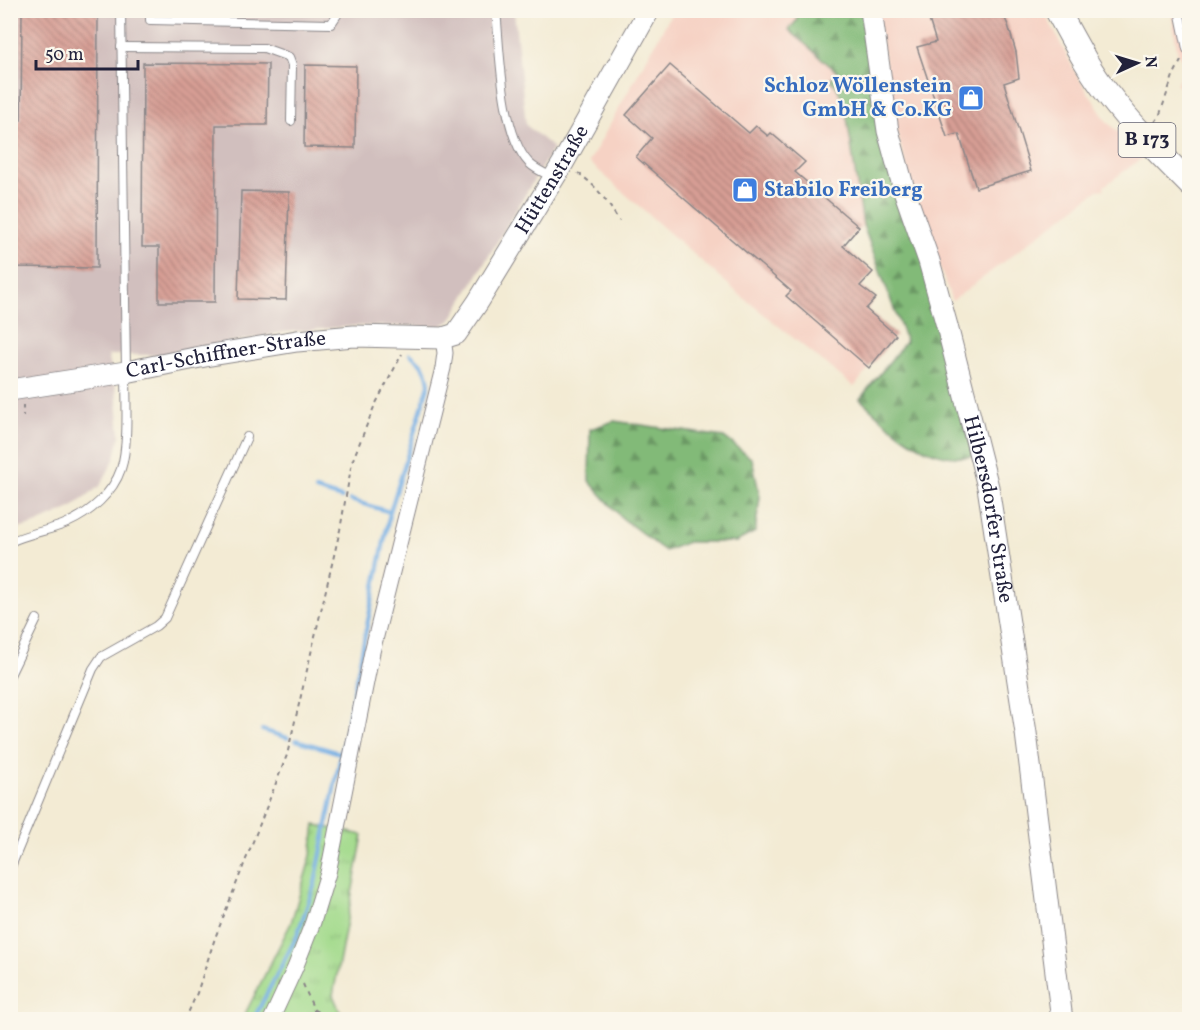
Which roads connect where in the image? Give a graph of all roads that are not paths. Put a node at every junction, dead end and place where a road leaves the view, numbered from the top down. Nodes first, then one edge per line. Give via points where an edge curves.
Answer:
1 (121, 10) edge
2 (150, 10) edge
3 (337, 10) edge
4 (496, 10) edge
5 (650, 10) edge
6 (871, 10) edge
7 (1057, 10) edge
8 (1179, 10) edge
9 (121, 47) junction
10 (1188, 49) edge
11 (291, 122) dead end
12 (558, 170) junction
13 (1190, 184) edge
14 (443, 338) junction
15 (126, 372) junction
16 (10, 390) edge
17 (247, 437) dead end
18 (10, 542) edge
19 (37, 619) dead end
20 (10, 675) edge
21 (10, 869) edge
22 (271, 1020) edge
23 (1062, 1020) edge

1 - 9 lane
2 - 3 lane via 150,20 332,24
4 - 12 lane via 513,137 530,164
5 - 12 main road, Hüttenstraße
6 - 23 main road, Hilbersdorfer Straße via 888,131 904,193 929,261 988,487 1026,733
7 - 13 main road, B 173 via 1107,94
8 - 10 lane
9 - 11 lane via 264,48 278,52 289,57 292,65
9 - 15 lane
12 - 14 main road, Hüttenstraße via 468,317 456,334
14 - 15 main road, Carl-Schiffner-Straße via 354,336 297,341
14 - 22 street via 444,368 372,652 330,863 313,922
15 - 16 main road, Carl-Schiffner-Straße
15 - 18 lane via 124,450 122,468 114,484 102,499 68,523
17 - 21 lane via 165,618 101,657 93,669
19 - 20 lane

